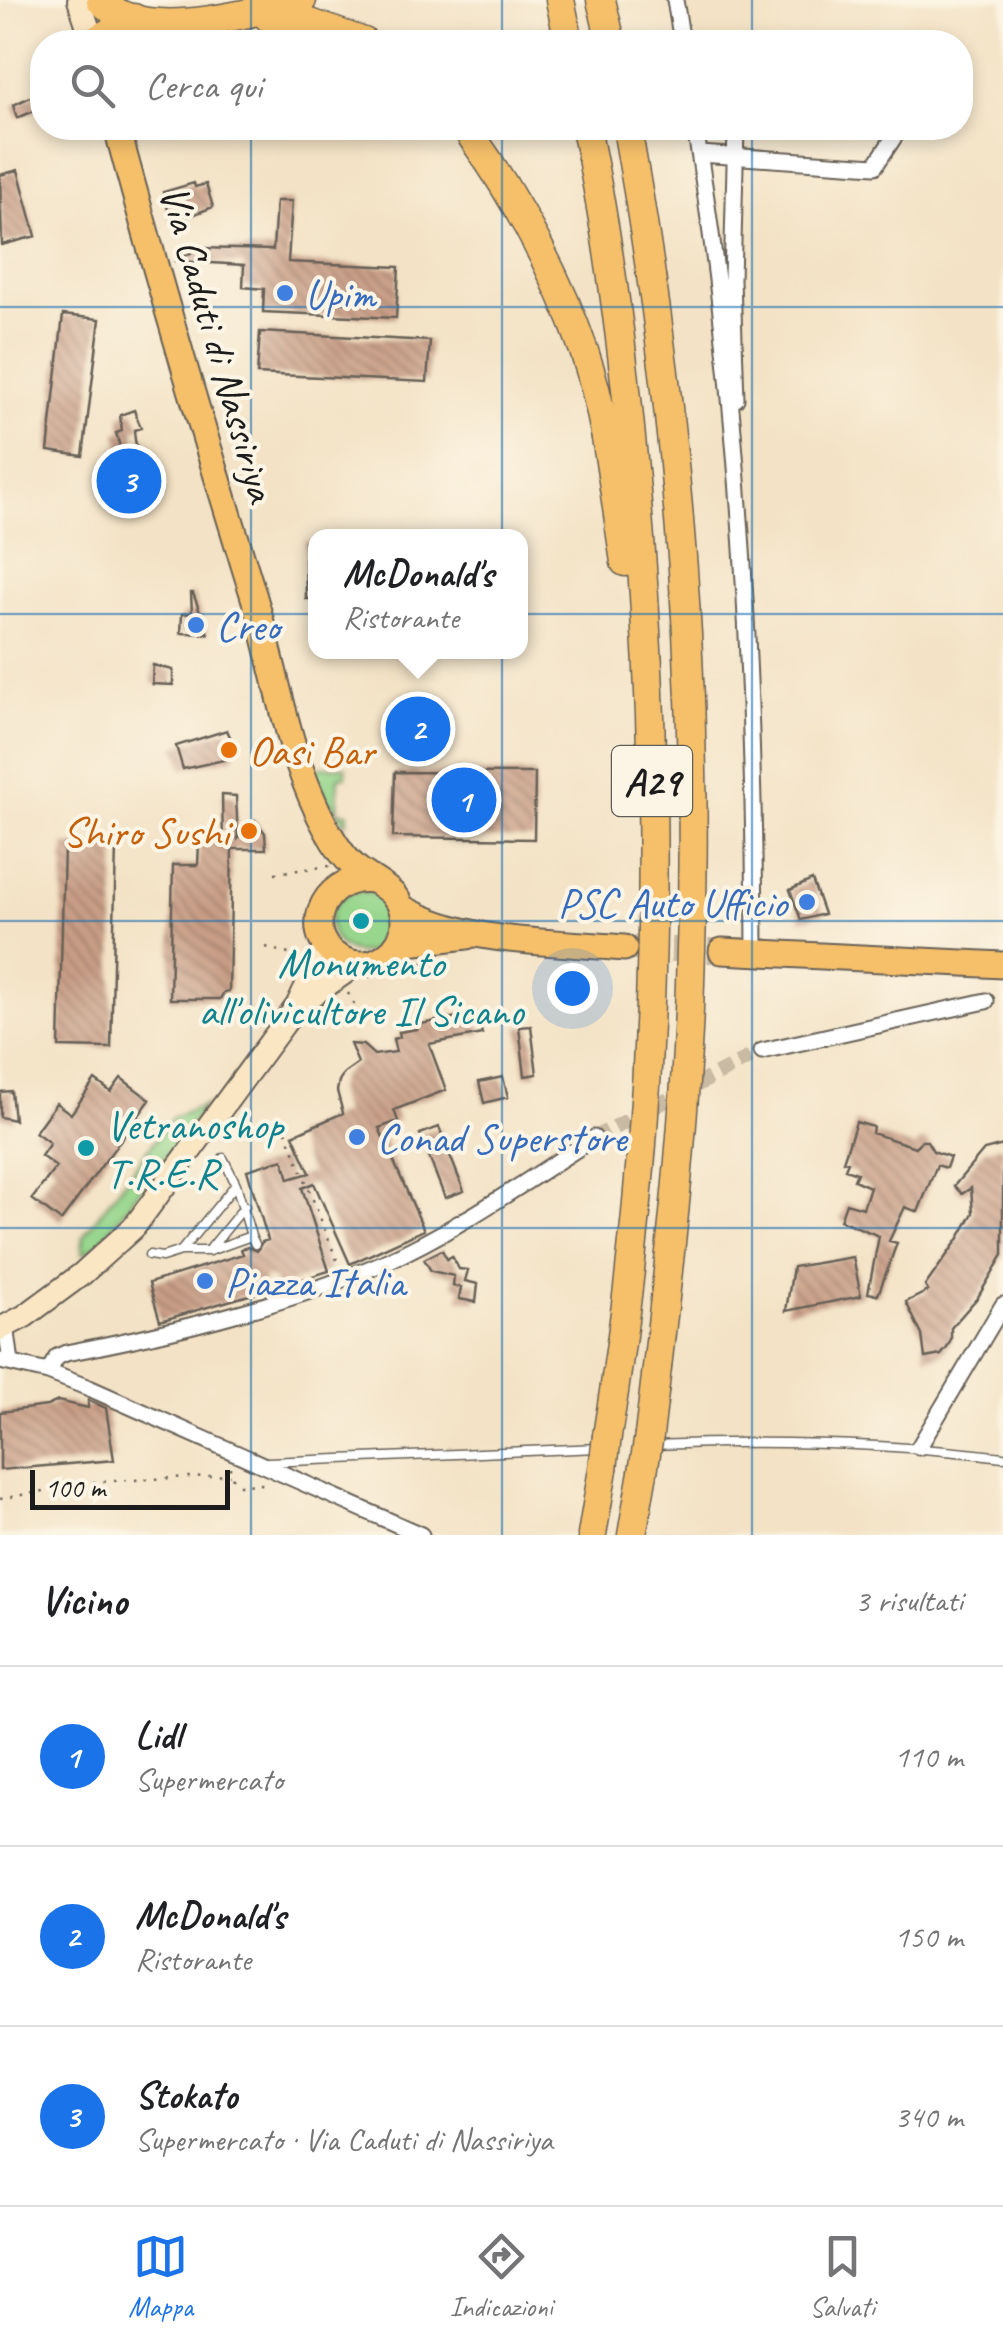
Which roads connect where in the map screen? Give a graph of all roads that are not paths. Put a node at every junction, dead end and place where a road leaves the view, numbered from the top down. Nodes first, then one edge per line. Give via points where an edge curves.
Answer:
1 (78, 0) edge
2 (101, 0) edge
3 (302, 0) edge
4 (560, 0) edge
5 (602, 0) edge
6 (612, 0) edge
7 (675, 0) edge
8 (261, 6) edge
9 (134, 18) junction
10 (211, 20) junction
11 (89, 30) edge
12 (114, 30) edge
13 (194, 30) edge
14 (331, 30) edge
15 (566, 30) edge
16 (608, 30) edge
17 (616, 30) edge
18 (680, 30) edge
19 (120, 140) edge
20 (473, 140) edge
21 (588, 140) edge
22 (630, 140) edge
23 (698, 140) edge
24 (736, 140) edge
25 (892, 140) edge
26 (700, 154) junction
27 (737, 158) junction
28 (734, 453) junction
29 (652, 832) junction
30 (338, 864) junction
31 (372, 880) junction
32 (330, 893) junction
33 (402, 908) junction
34 (477, 934) junction
35 (326, 945) junction
36 (395, 948) junction
37 (624, 948) tunnel mouth
38 (722, 951) tunnel mouth
39 (755, 951) junction
40 (357, 964) junction
41 (1003, 965) edge
42 (986, 1001) dead end
43 (297, 1006) junction
44 (762, 1051) tunnel mouth
45 (594, 1138) tunnel mouth
46 (224, 1158) dead end
47 (236, 1184) junction
48 (245, 1206) junction
49 (181, 1251) junction
50 (209, 1251) junction
51 (150, 1255) dead end
52 (268, 1284) dead end
53 (274, 1301) junction
54 (1003, 1305) edge
55 (3, 1327) edge
56 (4, 1359) edge
57 (48, 1372) junction
58 (919, 1447) junction
59 (625, 1451) junction
60 (1003, 1457) edge
61 (264, 1463) junction
62 (421, 1535) edge
63 (592, 1535) edge
64 (632, 1535) edge

1 - 11 main road
2 - 9 highway
3 - 8 highway
4 - 15 highway
5 - 16 highway
6 - 17 highway
7 - 18 street
8 - 10 highway
8 - 14 highway via 264,17 281,15
9 - 10 highway via 166,25
9 - 12 highway
10 - 13 highway
19 - 30 main road, Via Caduti di Nassiriya via 280,704
20 - 29 highway via 534,237 584,352 638,638
21 - 29 highway, A29 via 632,431
22 - 59 highway, A29 via 660,329 679,516 690,984 680,1149
23 - 26 street
24 - 27 street
25 - 27 street via 876,166
26 - 27 street
26 - 28 street
27 - 28 street
28 - 39 street
29 - 59 highway, A29 via 650,1012 626,1309
30 - 31 main road
30 - 32 main road
31 - 32 main road via 350,881
31 - 33 main road
32 - 35 main road via 319,918
33 - 34 main road
33 - 36 main road via 404,929
34 - 36 main road
34 - 37 main road
35 - 40 main road
35 - 43 main road
36 - 40 main road via 378,961
38 - 39 main road
39 - 41 main road
40 - 43 main road
42 - 44 street
43 - 55 main road via 134,1227 82,1274
45 - 53 street via 386,1262
46 - 47 lane
47 - 48 lane
47 - 49 lane
48 - 50 lane
48 - 50 lane via 253,1240
49 - 50 lane
49 - 51 lane
52 - 53 lane
53 - 57 street via 66,1353
54 - 58 street
55 - 56 street
56 - 57 street
57 - 61 street
58 - 59 lane via 816,1443
58 - 60 lane
59 - 61 lane
59 - 63 highway, A29
59 - 64 highway, A29
61 - 62 street

